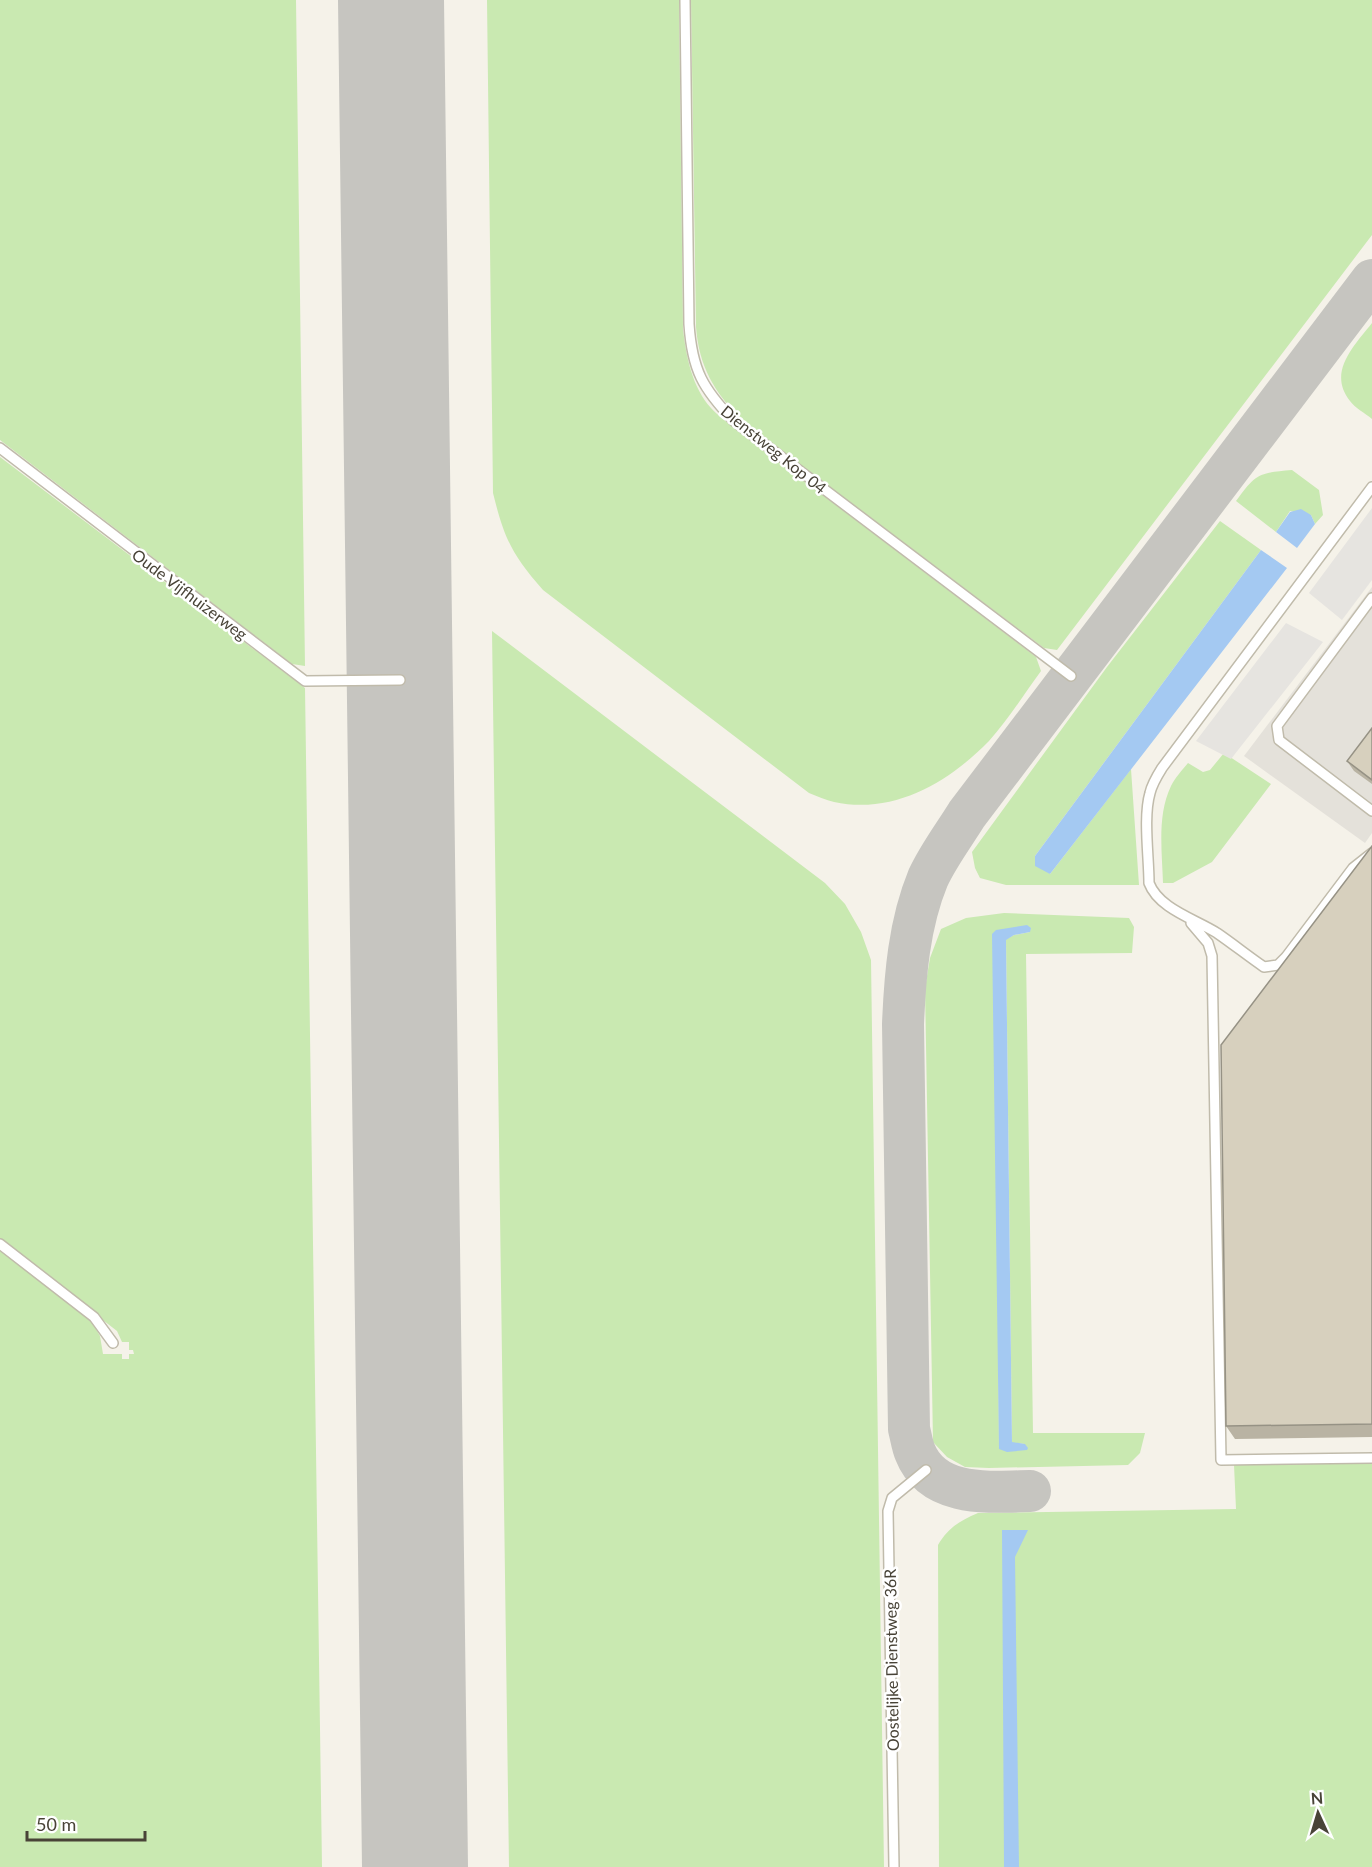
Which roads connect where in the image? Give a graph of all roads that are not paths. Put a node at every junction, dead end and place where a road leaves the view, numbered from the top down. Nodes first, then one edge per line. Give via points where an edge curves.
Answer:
1 (685, 0) edge
2 (0, 448) edge
3 (1372, 487) edge
4 (1372, 598) edge
5 (1071, 676) dead end
6 (400, 680) dead end
7 (1372, 811) edge
8 (1372, 853) edge
9 (1188, 919) junction
10 (0, 1244) edge
11 (112, 1343) dead end
12 (1372, 1458) edge
13 (926, 1470) dead end
14 (894, 1867) edge

1 - 5 lane, Dienstweg Kop 04 via 689,324 701,381 734,421
2 - 6 lane, Oude Vijfhuizerweg via 305,681
3 - 9 lane via 1154,782 1147,810 1149,883 1153,892
4 - 7 lane via 1277,726 1279,740
8 - 9 lane via 1353,868 1278,965 1264,967 1215,932
9 - 12 lane via 1208,943 1212,956 1221,1460
10 - 11 lane via 94,1317
13 - 14 lane, Oostelijke Dienstweg 36R via 892,1498 888,1511

